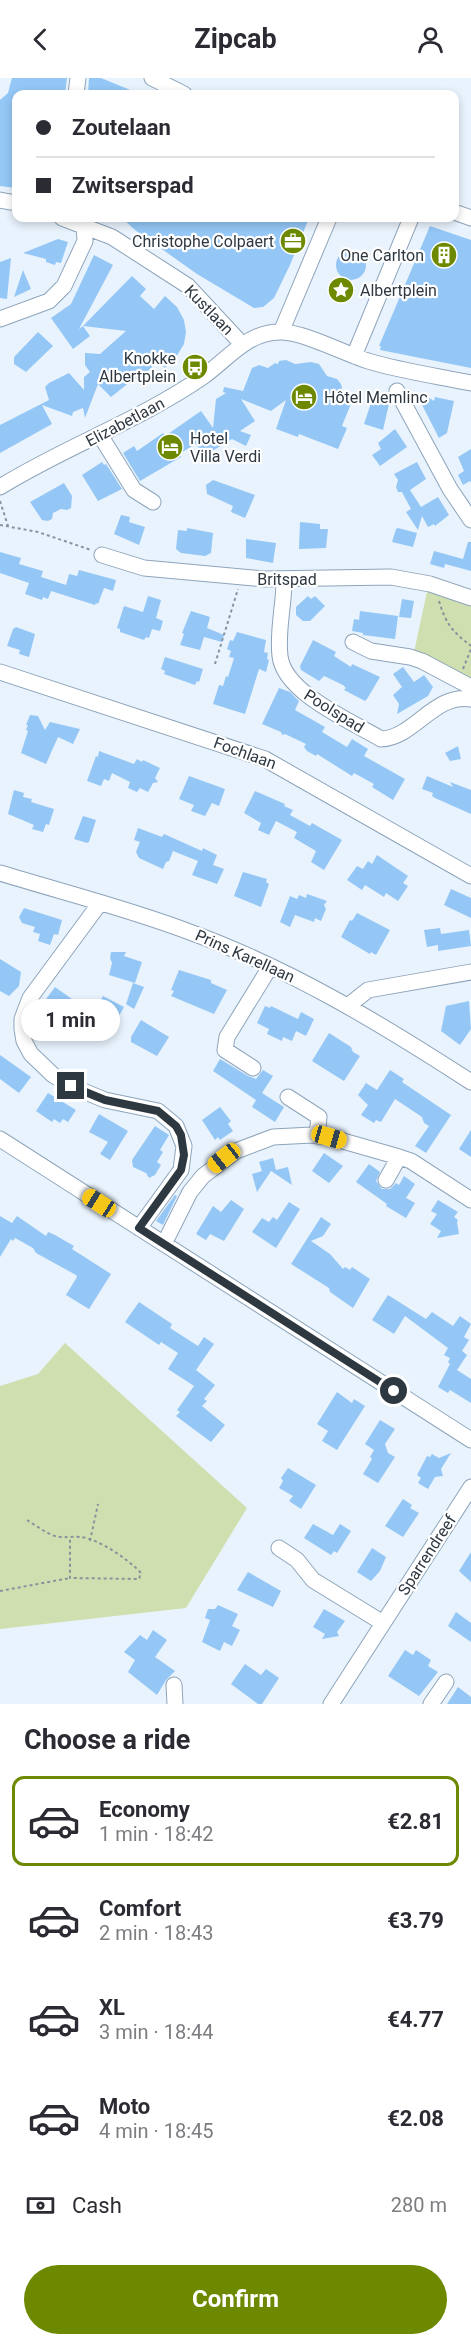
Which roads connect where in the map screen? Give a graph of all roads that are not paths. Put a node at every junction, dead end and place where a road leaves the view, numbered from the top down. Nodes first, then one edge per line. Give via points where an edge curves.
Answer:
1 (152, 78) edge
2 (176, 90) edge
3 (85, 222) edge
4 (87, 222) edge
5 (327, 222) edge
6 (409, 222) edge
7 (0, 319) edge
8 (281, 332) junction
9 (241, 343) junction
10 (354, 357) junction
11 (471, 383) edge
12 (397, 391) dead end
13 (100, 435) junction
14 (0, 487) edge
15 (153, 502) dead end
16 (471, 520) edge
17 (102, 555) road end
18 (284, 581) junction
19 (471, 598) edge
20 (353, 642) dead end
21 (0, 672) edge
22 (467, 684) edge
23 (471, 699) edge
24 (0, 873) edge
25 (471, 876) edge
26 (100, 903) junction
27 (270, 967) junction
28 (471, 972) edge
29 (349, 1005) junction
30 (253, 1068) dead end
31 (471, 1082) edge
32 (288, 1097) dead end
33 (317, 1136) junction
34 (0, 1139) edge
35 (399, 1157) junction
36 (386, 1180) dead end
37 (471, 1200) edge
38 (139, 1228) junction
39 (164, 1244) junction
40 (471, 1440) edge
41 (471, 1487) edge
42 (279, 1548) dead end
43 (383, 1623) junction
44 (446, 1682) dead end
45 (174, 1685) dead end
46 (175, 1704) edge
47 (331, 1704) edge
48 (431, 1704) edge

1 - 2 street
3 - 7 street via 85,241 64,286 49,301
4 - 9 street, Kustlaan via 188,286
5 - 8 street
6 - 10 street
8 - 9 street, Kustlaan
8 - 10 street, Kustlaan
9 - 13 street, Elizabetlaan via 218,366 179,393
10 - 11 street, Kustlaan
12 - 16 street
13 - 14 street, Elizabetlaan
13 - 15 street via 134,490
17 - 18 street, Britspad via 144,568
18 - 19 street, Britspad via 373,576 409,579
18 - 23 street, Poolspad via 281,665 291,682 306,695 381,739 394,737 447,702
20 - 22 street via 371,651 422,661
21 - 25 street, Fochlaan via 265,759
24 - 26 street, Prins Karellaan
26 - 27 street, Prins Karellaan via 187,931
26 - 38 street via 30,998 22,1029 31,1054 53,1076 105,1100 158,1111 176,1126 184,1146 181,1170
27 - 29 street, Prins Karellaan
27 - 30 street via 225,1044 225,1050
28 - 29 street via 368,990
29 - 31 street, Prins Karellaan
32 - 33 street via 319,1117
33 - 35 street
33 - 39 street via 273,1137 224,1158 194,1185
34 - 38 street
35 - 36 street
35 - 37 street
38 - 39 street
39 - 40 street
41 - 43 street, Sparrendreef
42 - 43 street via 297,1560 313,1580
43 - 47 street, Sparrendreef
44 - 48 street
45 - 46 street

